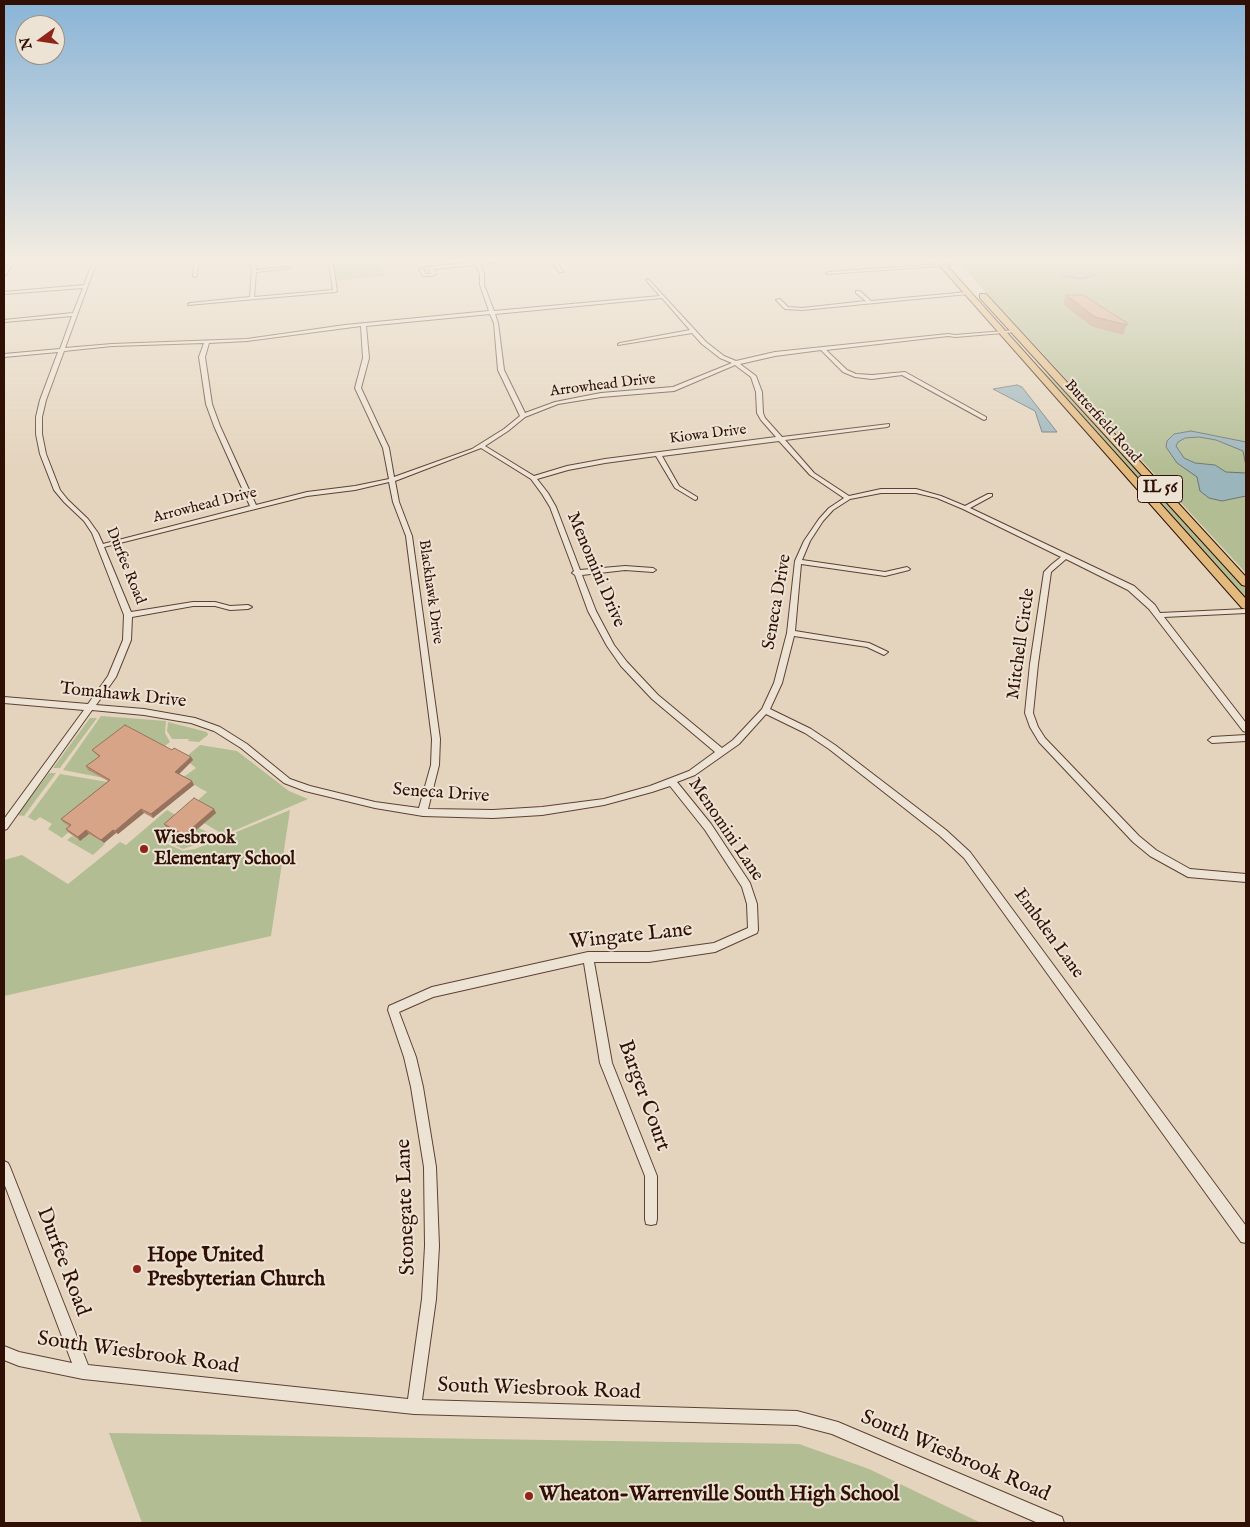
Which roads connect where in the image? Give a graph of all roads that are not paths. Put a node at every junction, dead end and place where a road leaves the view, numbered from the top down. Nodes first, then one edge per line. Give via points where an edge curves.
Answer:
1 (69, 329) edge
2 (325, 329) edge
3 (363, 329) edge
4 (497, 329) edge
5 (1010, 329) edge
6 (1013, 329) edge
7 (1000, 330) junction
8 (693, 331) joint
9 (207, 342) junction
10 (620, 344) dead end
11 (822, 349) junction
12 (62, 350) junction
13 (4, 356) edge
14 (736, 363) junction
15 (523, 416) junction
16 (984, 418) dead end
17 (887, 426) dead end
18 (779, 438) junction
19 (481, 446) junction
20 (658, 454) junction
21 (533, 478) junction
22 (392, 480) junction
23 (990, 495) dead end
24 (694, 498) dead end
25 (848, 498) junction
26 (254, 507) junction
27 (966, 508) junction
28 (101, 546) junction
29 (1066, 556) junction
30 (798, 561) junction
31 (907, 569) dead end
32 (653, 570) dead end
33 (576, 573) junction
34 (1246, 583) edge
35 (1246, 606) edge
36 (248, 607) dead end
37 (1246, 611) edge
38 (128, 615) junction
39 (1158, 615) junction
40 (791, 633) junction
41 (884, 652) dead end
42 (4, 700) edge
43 (90, 708) junction
44 (765, 710) junction
45 (1246, 729) edge
46 (1246, 738) edge
47 (1212, 740) dead end
48 (721, 752) junction
49 (672, 782) junction
50 (308, 790) joint
51 (423, 812) junction
52 (7, 817) edge
53 (4, 826) edge
54 (1246, 878) edge
55 (751, 897) joint
56 (588, 958) junction
57 (393, 1010) joint
58 (4, 1167) edge
59 (652, 1219) dead end
60 (1246, 1237) edge
61 (4, 1353) edge
62 (83, 1372) junction
63 (414, 1407) junction
64 (1056, 1523) edge

1 - 12 street, Durfee Road
2 - 9 street
3 - 22 street, Blackhawk Drive via 366,358 358,388 386,448
4 - 15 street via 501,370
5 - 7 street, Arrowhead Drive
6 - 34 main road, Butterfield Road / IL 56
7 - 11 street, Arrowhead Drive
7 - 35 main road, Butterfield Road / IL 56
8 - 10 street
8 - 14 street via 714,351
9 - 12 street
9 - 26 street via 202,357 209,404
11 - 14 street, Arrowhead Drive via 775,354
11 - 16 street via 841,368 855,376 903,373
12 - 13 street
12 - 28 street, Durfee Road via 41,409 40,440 57,490 86,520
14 - 15 street, Arrowhead Drive via 674,389 572,400
14 - 18 street via 755,378 761,416
15 - 19 street, Arrowhead Drive
17 - 18 street, Kiowa Drive
18 - 20 street, Kiowa Drive
18 - 25 street via 812,474
19 - 21 street, Menomini Drive
19 - 22 street, Arrowhead Drive
20 - 21 street, Kiowa Drive via 579,466
20 - 24 street via 677,487
21 - 33 street, Menomini Drive via 552,507
22 - 26 street, Arrowhead Drive
22 - 51 street, Blackhawk Drive via 397,508 409,536 436,739 436,765
23 - 27 street
25 - 27 street, Seneca Drive via 881,491 916,491
25 - 30 street, Seneca Drive via 821,520
26 - 28 street, Arrowhead Drive
27 - 29 street, Seneca Drive
28 - 38 street, Durfee Road
29 - 39 street via 1131,588
29 - 54 street, Mitchell Circle via 1048,572 1029,713 1034,727 1136,839 1154,853 1188,873
30 - 31 street via 885,574
30 - 40 street, Seneca Drive
32 - 33 street via 626,568
33 - 48 street, Menomini Drive via 602,630 624,664 655,697
36 - 38 street via 193,604
37 - 39 street
38 - 43 street, Durfee Road via 127,640 118,666
39 - 45 street
40 - 41 street via 869,645
40 - 44 street, Seneca Drive via 778,683
42 - 43 street, Tomahawk Drive
43 - 50 street, Tomahawk Drive via 144,712 192,720 217,729 287,780
43 - 52 street, Durfee Road
44 - 48 street, Seneca Drive via 746,732
44 - 60 street, Embden Lane via 832,746 967,855
46 - 47 street
48 - 49 street, Seneca Drive
49 - 51 street, Seneca Drive via 629,796 571,808 493,814
49 - 55 street, Menomini Lane via 708,827
50 - 51 street, Seneca Drive
52 - 53 street, Durfee Road
55 - 56 street, Wingate Lane via 753,930 724,944 688,952
56 - 57 street, Wingate Lane via 432,992
56 - 59 street, Barger Court via 606,1063 651,1176
57 - 63 street, Stonegate Lane via 418,1087 430,1183 432,1246 429,1299
58 - 62 street, Durfee Road
61 - 62 street, South Wiesbrook Road
62 - 63 street, South Wiesbrook Road
63 - 64 street, South Wiesbrook Road via 797,1418 833,1428

